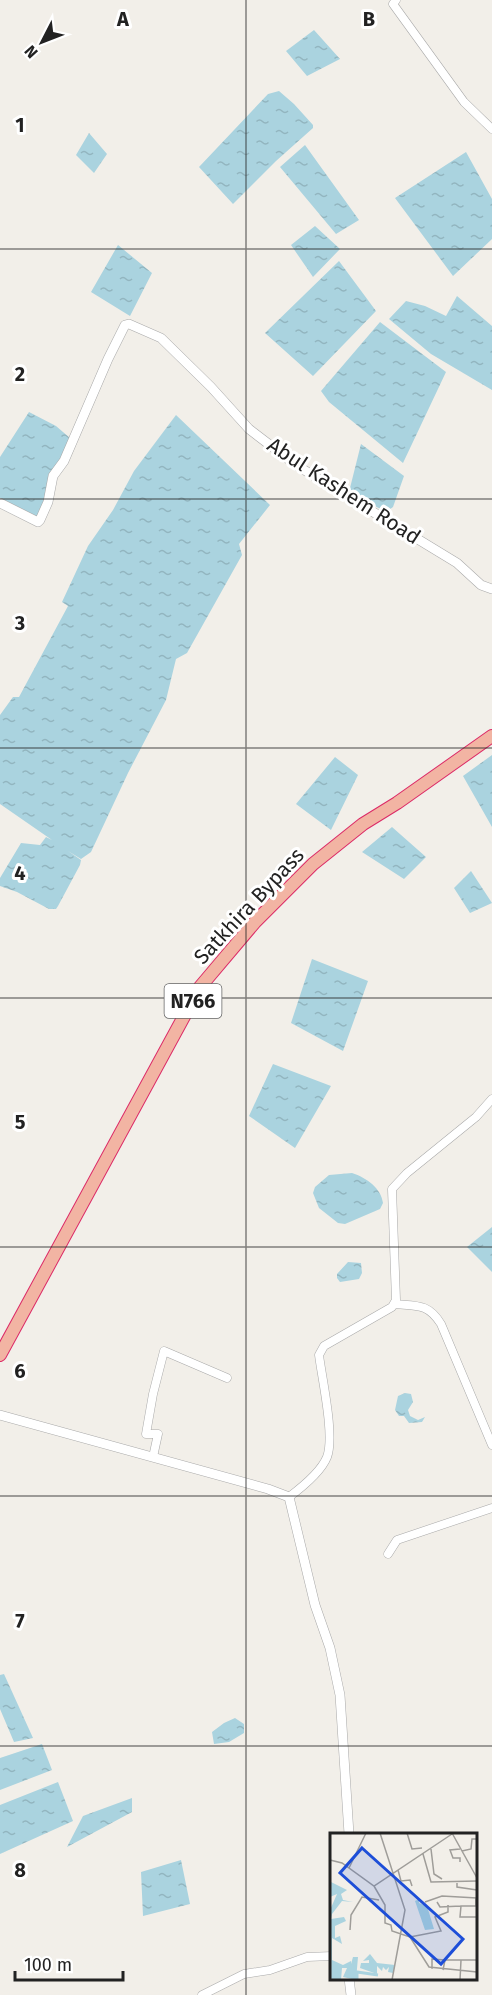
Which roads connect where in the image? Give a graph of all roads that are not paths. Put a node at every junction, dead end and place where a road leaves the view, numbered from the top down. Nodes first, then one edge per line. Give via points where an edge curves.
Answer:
1 (396, 0) edge
2 (492, 129) edge
3 (0, 503) edge
4 (492, 589) edge
5 (492, 736) edge
6 (492, 1099) edge
7 (394, 1304) junction
8 (0, 1355) edge
9 (227, 1378) dead end
10 (0, 1415) edge
11 (492, 1445) edge
12 (153, 1457) junction
13 (289, 1497) junction
14 (492, 1508) edge
15 (388, 1554) dead end
16 (349, 1833) edge
17 (330, 1956) edge
18 (349, 1980) edge
19 (202, 1995) edge
20 (351, 1995) edge

1 - 2 street via 393,4 447,81
3 - 4 street, Abul Kashem Road via 40,520 53,476 64,462 108,359 129,324 161,338 249,429 296,465 457,563
5 - 8 highway, Satkhira Bypass / N766 via 363,824 313,864 255,922 200,987
6 - 7 street via 392,1190
7 - 11 street via 426,1307 434,1313
7 - 13 street via 321,1351 329,1437 327,1456
9 - 12 street via 164,1351 146,1434 158,1434
10 - 12 street
12 - 13 street
13 - 16 street via 340,1695
14 - 15 street via 397,1540
17 - 19 street via 307,1957 244,1974
18 - 20 street

